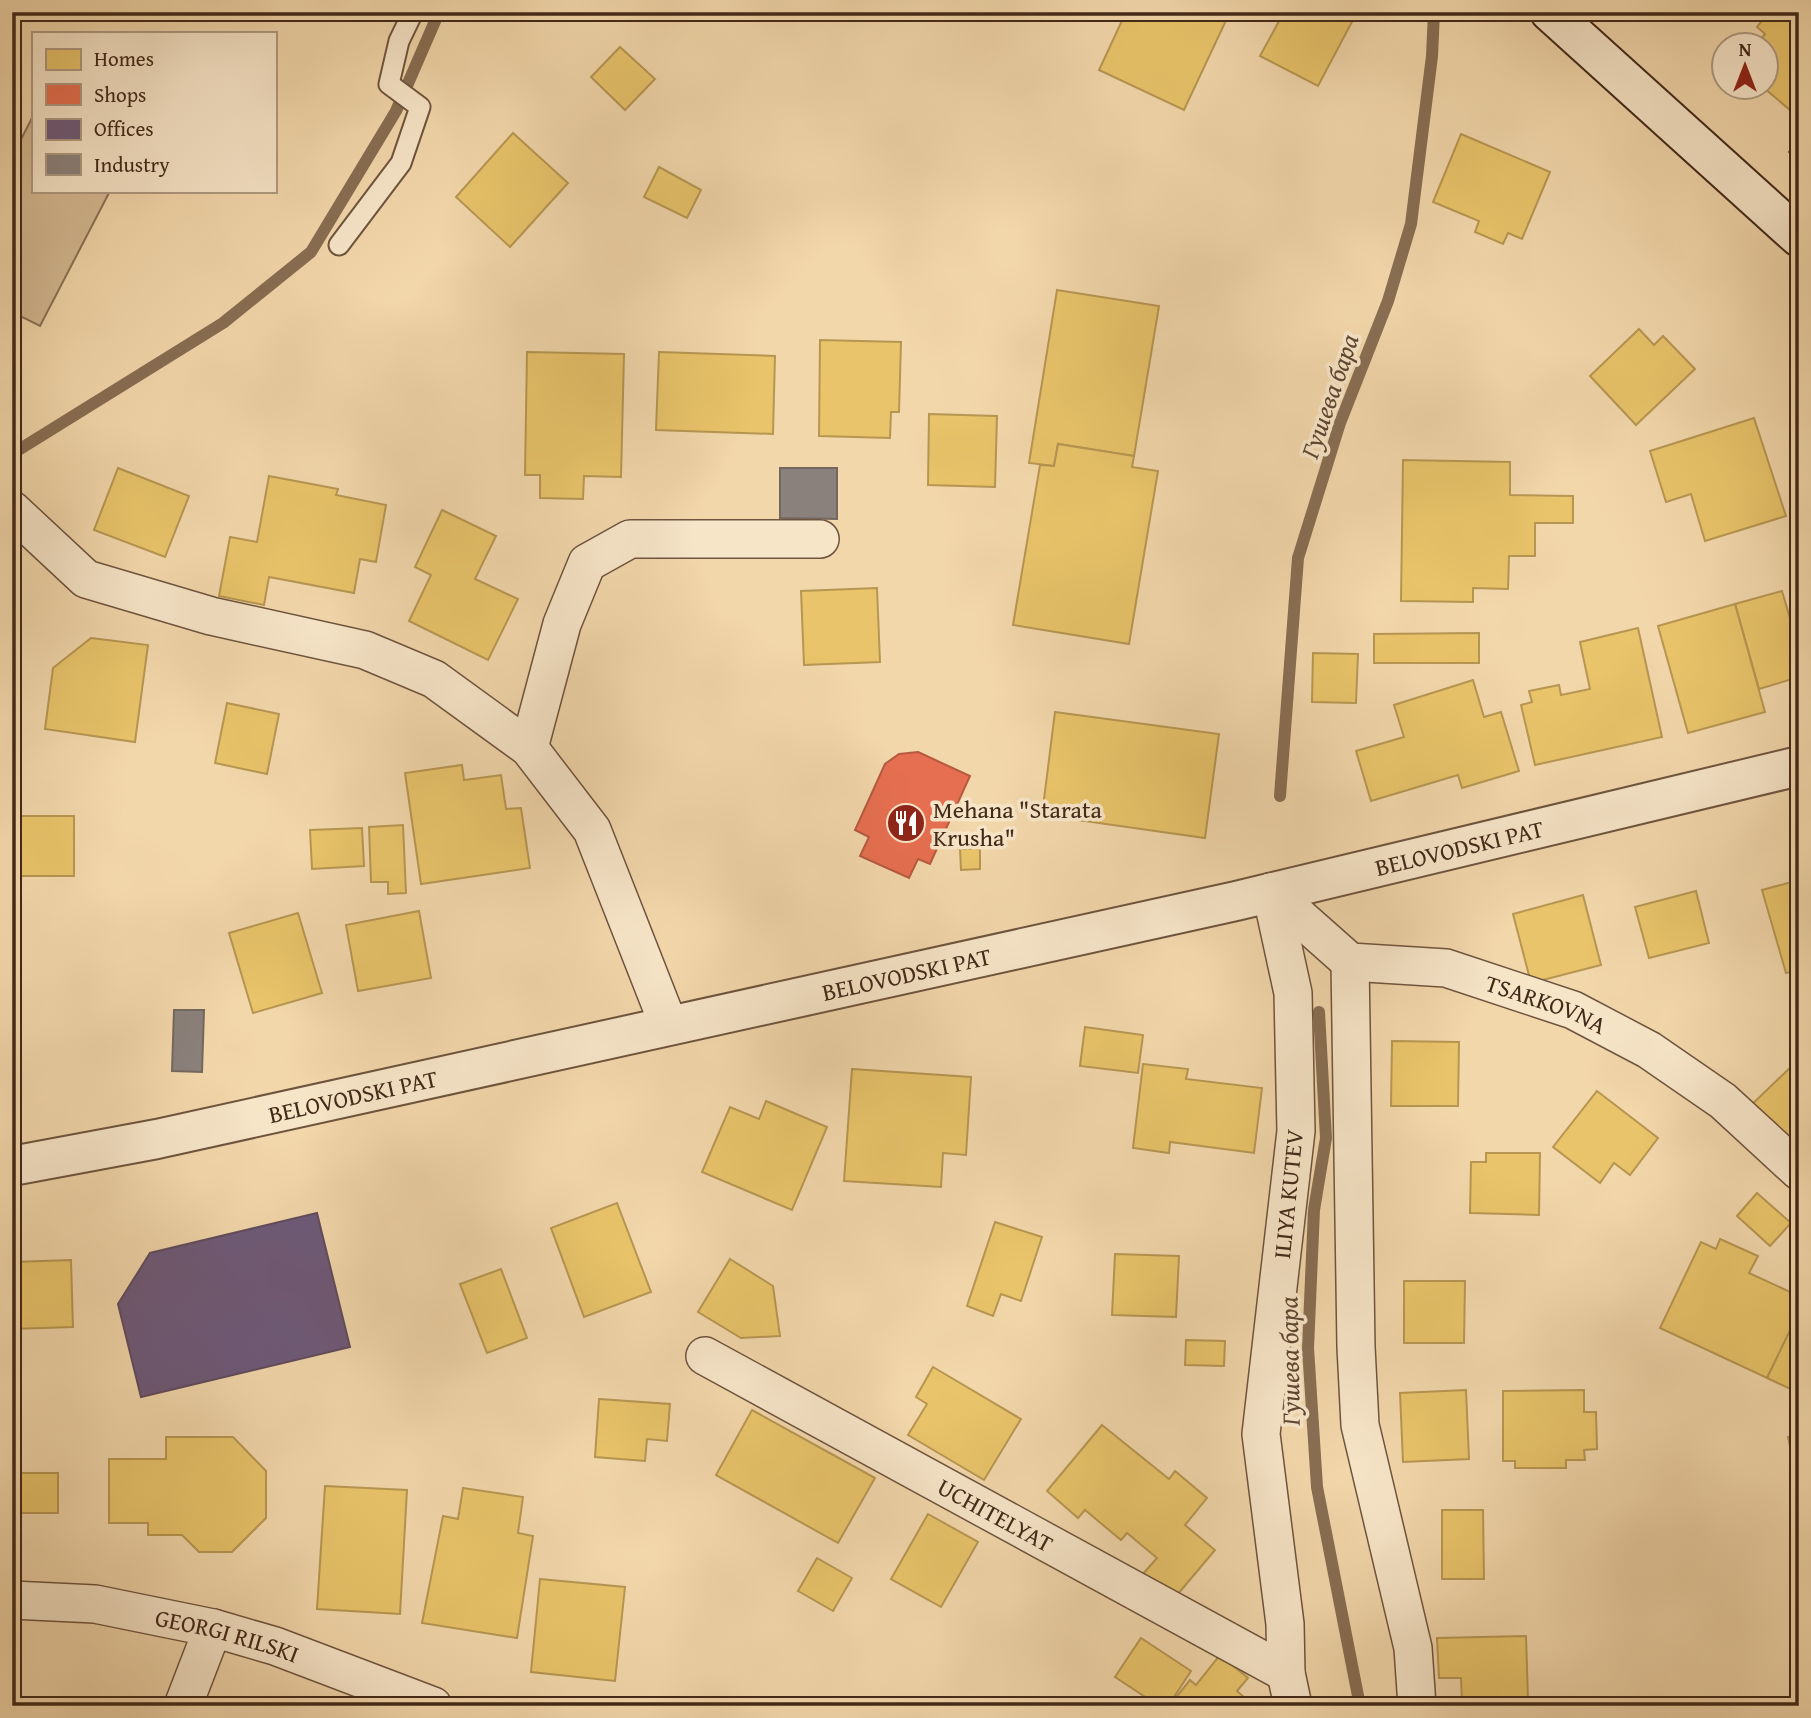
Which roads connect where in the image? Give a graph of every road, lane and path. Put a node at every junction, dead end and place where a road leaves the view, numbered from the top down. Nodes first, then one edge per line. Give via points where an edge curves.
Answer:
1 (413, 12) edge
2 (1550, 12) edge
3 (1799, 237) edge
4 (339, 245) dead end
5 (12, 510) edge
6 (820, 539) dead end
7 (528, 748) junction
8 (1799, 766) edge
9 (1271, 892) junction
10 (1350, 962) junction
11 (669, 1026) junction
12 (12, 1167) edge
13 (1799, 1171) edge
14 (705, 1356) dead end
15 (12, 1600) edge
16 (213, 1629) junction
17 (1290, 1690) edge
18 (183, 1706) edge
19 (433, 1706) edge
20 (1418, 1706) edge

1 - 4 lane via 399,41 389,83 420,107 401,163
2 - 3 street
5 - 7 street via 86,579 211,616 365,650 433,679
6 - 7 street via 630,540 587,563 562,624
7 - 11 street via 592,830
8 - 9 street, BELOVODSKI PAT
9 - 10 street
9 - 11 street, BELOVODSKI PAT
9 - 17 street, ILIYA KUTEV via 1293,993 1296,1130 1261,1434
10 - 13 street, TSARKOVNA via 1446,968 1573,1010 1649,1050 1723,1101
10 - 20 street via 1360,1425 1413,1648
11 - 12 street, BELOVODSKI PAT
14 - 17 street, UCHITELYAT
15 - 16 street, GEORGI RILSKI via 95,1604
16 - 18 street
16 - 19 street, GEORGI RILSKI via 275,1646

